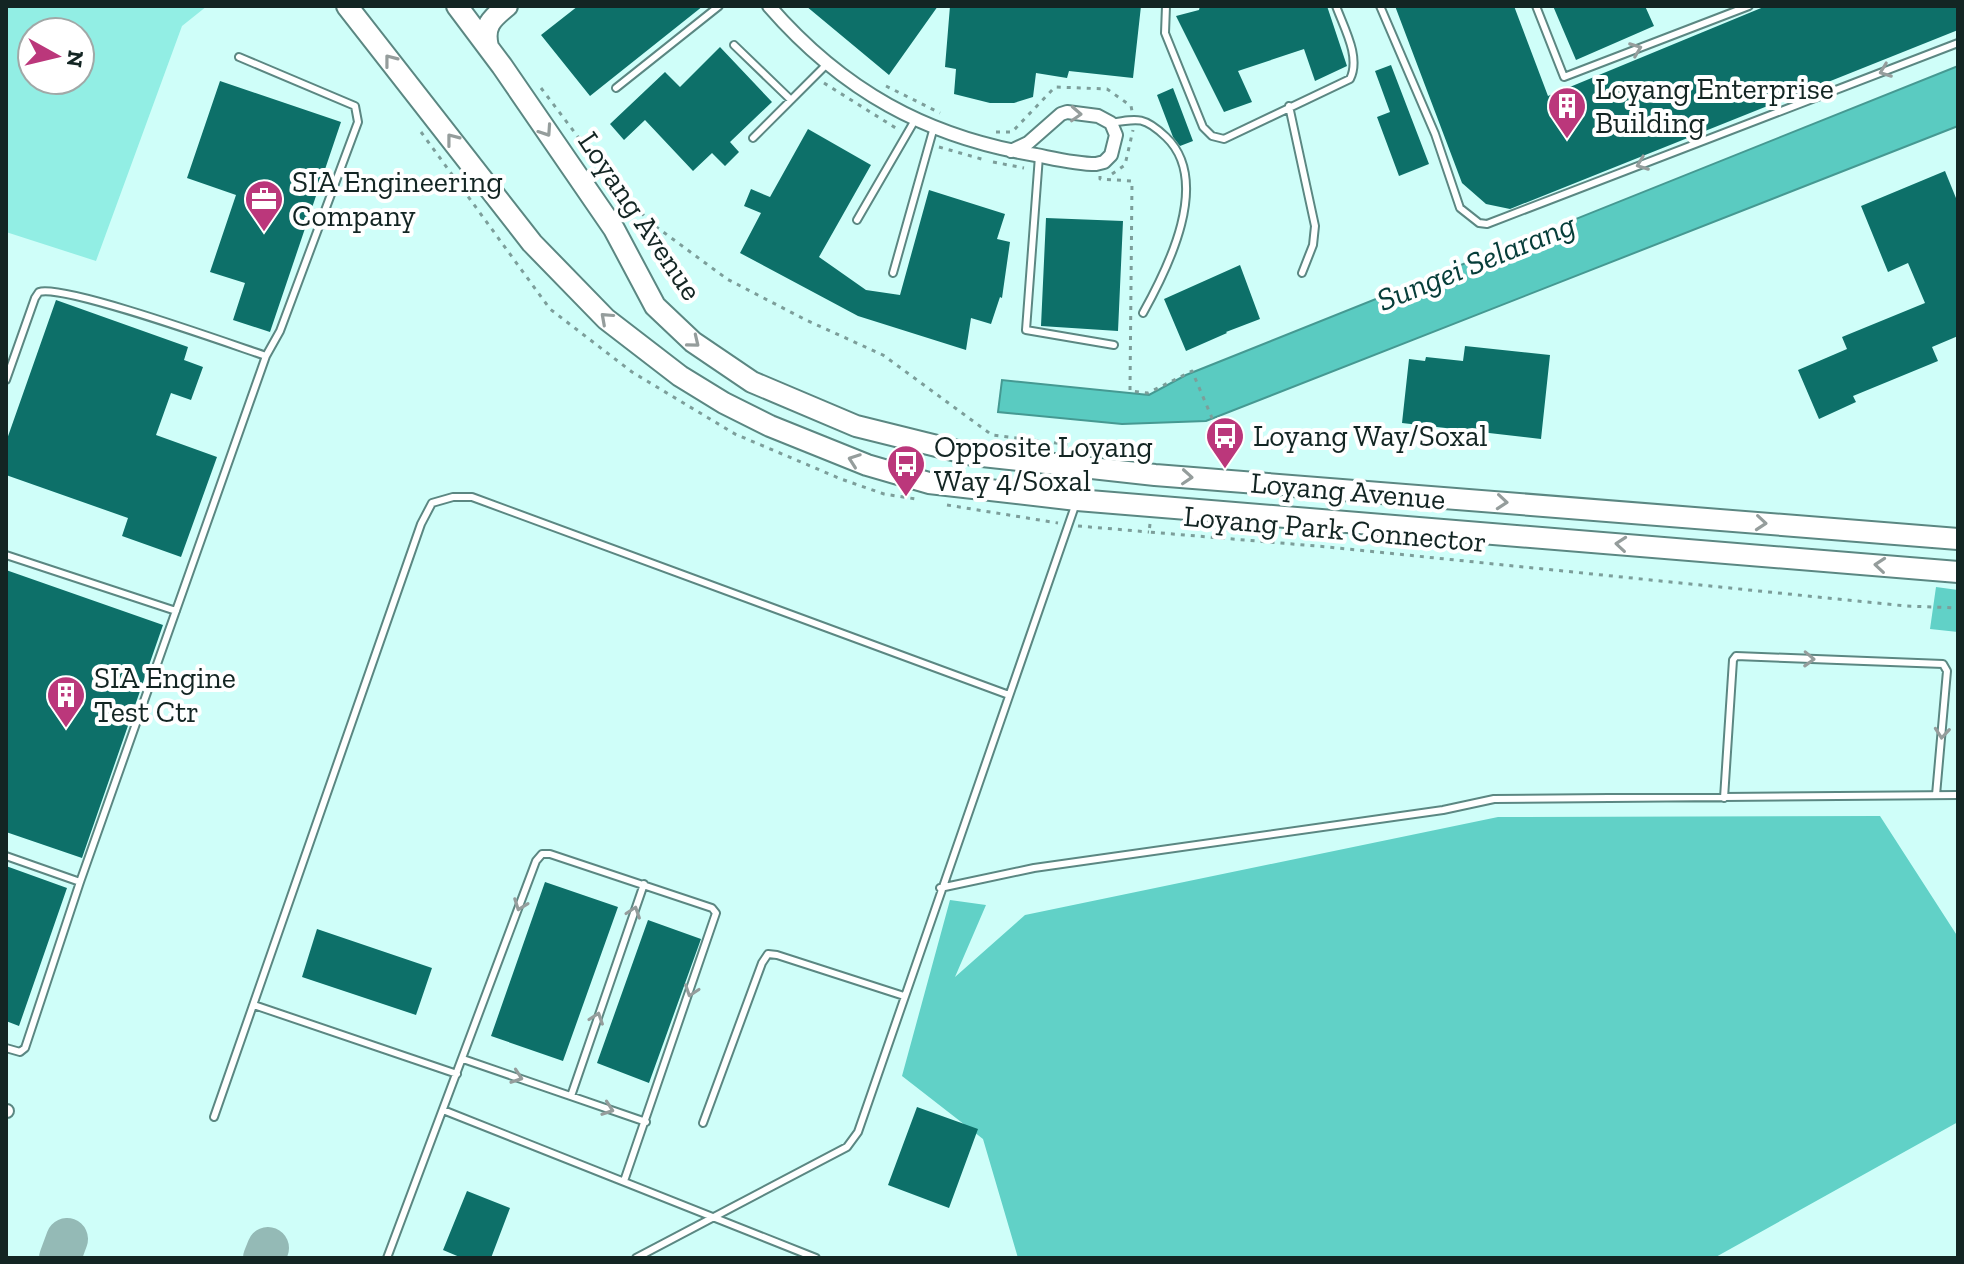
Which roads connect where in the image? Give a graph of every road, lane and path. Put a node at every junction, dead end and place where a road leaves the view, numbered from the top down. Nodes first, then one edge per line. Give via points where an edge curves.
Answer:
1 (347, 6) edge
2 (457, 6) edge
3 (507, 6) edge
4 (719, 6) edge
5 (769, 6) edge
6 (1166, 6) edge
7 (1336, 6) edge
8 (1380, 6) edge
9 (1536, 6) edge
10 (1749, 6) edge
11 (1958, 43) edge
12 (734, 45) dead end
13 (488, 47) junction
14 (239, 57) dead end
15 (828, 63) junction
16 (533, 77) dead end
17 (886, 85) dead end
18 (616, 88) dead end
19 (791, 100) junction
20 (1289, 106) junction
21 (942, 114) dead end
22 (1134, 119) junction
23 (915, 120) junction
24 (1111, 123) junction
25 (934, 127) junction
26 (990, 132) dead end
27 (753, 138) dead end
28 (1011, 151) junction
29 (1039, 156) junction
30 (857, 220) dead end
31 (893, 273) dead end
32 (1302, 273) dead end
33 (1143, 313) dead end
34 (1114, 345) dead end
35 (266, 356) junction
36 (6, 380) edge
37 (1215, 425) dead end
38 (1127, 452) dead end
39 (1077, 500) junction
40 (1151, 505) junction
41 (1958, 539) edge
42 (6, 555) edge
43 (1958, 572) edge
44 (1958, 608) edge
45 (176, 611) junction
46 (1009, 695) junction
47 (1936, 795) junction
48 (1958, 795) edge
49 (1724, 798) junction
50 (6, 856) edge
51 (80, 882) junction
52 (644, 884) junction
53 (940, 888) junction
54 (904, 996) junction
55 (254, 1005) junction
56 (6, 1048) edge
57 (463, 1059) junction
58 (457, 1074) junction
59 (571, 1096) junction
60 (443, 1110) junction
61 (214, 1117) dead end
62 (646, 1122) junction
63 (703, 1123) dead end
64 (624, 1181) junction
65 (714, 1216) junction
66 (387, 1258) edge
67 (636, 1258) edge
68 (816, 1258) edge

39 -> 1 main road, Loyang Avenue via 929,483 867,465 770,426 680,376 606,319 532,243
2 - 13 main road, Loyang Avenue
3 - 13 main road via 487,25
4 - 18 lane
5 - 15 street
6 - 20 lane via 1165,33 1203,127 1212,136 1224,139 1244,132
7 - 20 lane via 1355,70 1350,79
11 -> 8 lane via 1487,224 1460,208 1435,134
9 -> 10 lane via 1564,77
12 - 19 lane
13 -> 41 main road, Loyang Avenue via 614,229 655,306 693,342 752,382 856,426 973,455 1155,475
14 - 35 lane via 355,106 358,113 280,331
15 - 19 lane
15 - 23 street
16 - 38 path via 613,183 642,213 727,279 883,355 992,435
17 - 21 path
19 - 27 lane
20 - 32 lane via 1315,226
22 - 24 lane
22 - 26 path via 1131,106 1107,89 1055,87 1012,132
22 - 33 lane via 1154,126 1177,148 1188,190 1161,281
22 - 37 path via 1125,165 1114,174 1100,174 1100,179 1132,181 1130,391 1148,393 1192,371
23 - 25 street
23 - 30 lane
28 -> 24 street via 1067,112
24 - 29 street via 1115,144 1104,162
25 - 28 street
25 - 31 lane
28 - 29 street
29 - 34 lane via 1026,330
35 - 36 lane via 94,301 42,290
35 - 45 lane
39 - 40 main road, Loyang Avenue
39 - 46 lane
43 -> 40 main road, Loyang Avenue
40 - 44 path, Loyang Park Connector via 1149,532
42 - 45 lane
45 - 51 lane
46 - 53 lane
46 - 55 lane via 472,497 432,503
47 - 48 lane
47 - 49 lane
49 -> 47 lane via 1736,656 1943,664 1947,671
49 - 53 lane via 1494,799 1034,868
50 - 51 lane
51 - 56 lane via 25,1048
52 -> 57 lane via 550,854 538,856
59 -> 52 lane
52 -> 62 lane via 716,913
53 - 54 lane
54 - 63 lane via 768,954
54 - 65 lane via 858,1132 847,1147
55 - 58 lane
55 - 61 lane
57 - 58 lane
57 -> 59 lane
58 - 60 lane
59 -> 62 lane
60 - 64 lane
60 - 66 lane
62 - 64 lane
64 - 65 lane
65 - 67 lane
65 - 68 lane

